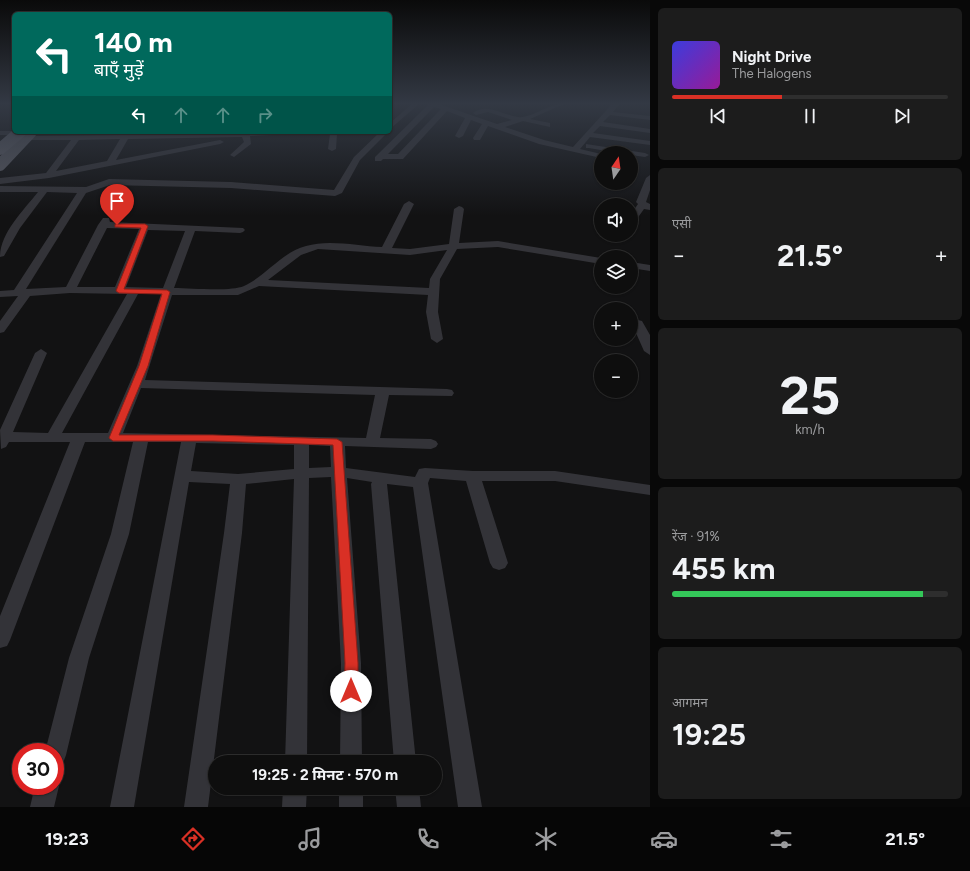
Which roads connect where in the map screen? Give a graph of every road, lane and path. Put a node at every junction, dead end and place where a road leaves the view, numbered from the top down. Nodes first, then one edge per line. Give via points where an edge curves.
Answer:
1 (584, 140) edge
2 (8, 141) edge
3 (23, 141) edge
4 (74, 141) edge
5 (124, 141) edge
6 (167, 141) edge
7 (227, 141) edge
8 (248, 141) edge
9 (333, 141) edge
10 (375, 141) edge
11 (395, 141) edge
12 (415, 141) edge
13 (588, 141) edge
14 (599, 141) edge
15 (650, 143) edge
16 (0, 149) edge
17 (332, 149) dead end
18 (594, 149) edge
19 (648, 152) edge
20 (160, 154) junction
21 (234, 155) dead end
22 (638, 162) edge
23 (110, 163) junction
24 (650, 164) edge
25 (0, 165) edge
26 (50, 175) junction
27 (650, 178) edge
28 (0, 181) edge
29 (0, 190) edge
30 (44, 190) junction
31 (82, 190) junction
32 (409, 204) dead end
33 (646, 206) edge
34 (459, 209) dead end
35 (638, 213) edge
36 (145, 226) junction
37 (240, 230) dead end
38 (190, 231) dead end
39 (454, 246) junction
40 (385, 251) junction
41 (0, 254) edge
42 (594, 260) edge
43 (638, 266) edge
44 (650, 268) edge
45 (257, 283) junction
46 (70, 290) junction
47 (119, 291) junction
48 (134, 291) junction
49 (22, 292) junction
50 (167, 292) junction
51 (434, 292) junction
52 (0, 294) edge
53 (638, 324) dead end
54 (0, 329) edge
55 (437, 339) dead end
56 (650, 351) edge
57 (41, 353) dead end
58 (137, 384) junction
59 (383, 391) junction
60 (447, 393) dead end
61 (52, 438) junction
62 (79, 438) junction
63 (113, 438) junction
64 (140, 438) junction
65 (190, 438) junction
66 (2, 440) edge
67 (302, 442) junction
68 (337, 442) junction
69 (372, 443) junction
70 (432, 444) dead end
71 (339, 472) junction
72 (302, 473) junction
73 (182, 476) junction
74 (472, 476) junction
75 (238, 479) junction
76 (420, 483) junction
77 (379, 484) dead end
78 (650, 490) edge
79 (499, 563) dead end
80 (0, 640) edge
81 (58, 743) edge
82 (296, 755) edge
83 (351, 755) edge
84 (404, 755) edge
85 (45, 795) edge
86 (295, 795) edge
87 (351, 795) edge
88 (408, 795) edge
89 (42, 807) edge
90 (122, 807) edge
91 (196, 807) edge
92 (294, 807) edge
93 (351, 807) edge
94 (409, 807) edge
95 (470, 807) edge

1 - 18 street
2 - 16 highway, bridge
3 - 25 highway, bridge
4 - 26 street
5 - 23 street
6 - 20 street
7 - 20 street
8 - 21 street
9 - 17 street
10 - 31 street via 359,156 339,191 335,193 231,185 109,182 101,183 94,189
11 - 12 street via 379,158 400,157
13 - 19 street
14 - 15 street
20 - 23 street
22 - 24 street
23 - 26 street
26 - 28 street
27 - 33 street via 641,202
29 - 30 street
30 - 31 street
30 - 41 street via 16,227
31 - 49 street
32 - 40 street
33 - 35 street
34 - 39 street
36 - 37 street
36 - 46 street via 104,223
36 - 47 street
38 - 50 street
39 - 40 street via 417,252
39 - 42 street via 502,245
39 - 51 street via 435,279
40 - 45 street via 311,246
43 - 44 street
45 - 50 street via 238,292
45 - 51 street
46 - 47 street
46 - 49 street
47 - 48 street
48 - 50 street
48 - 61 street
49 - 52 street
49 - 54 street
50 - 58 street
51 - 55 street via 432,312
53 - 56 street
57 - 66 street
58 - 59 street
58 - 63 street
59 - 60 street
59 - 69 street
61 - 62 street
61 - 66 street
62 - 63 street
62 - 80 street
63 - 64 street
64 - 65 street
64 - 81 street via 120,534 79,658
65 - 67 street
65 - 73 street
67 - 68 street
67 - 72 street
68 - 69 street
68 - 71 street
69 - 70 street
71 - 72 street
71 - 76 street
71 - 83 street via 351,663
72 - 75 street
72 - 82 street
73 - 75 street
73 - 90 street
74 - 76 street via 425,473
74 - 78 street via 555,476
74 - 79 street
75 - 91 street
76 - 95 street
77 - 84 street
85 - 89 street
86 - 92 street
87 - 93 street
88 - 94 street

